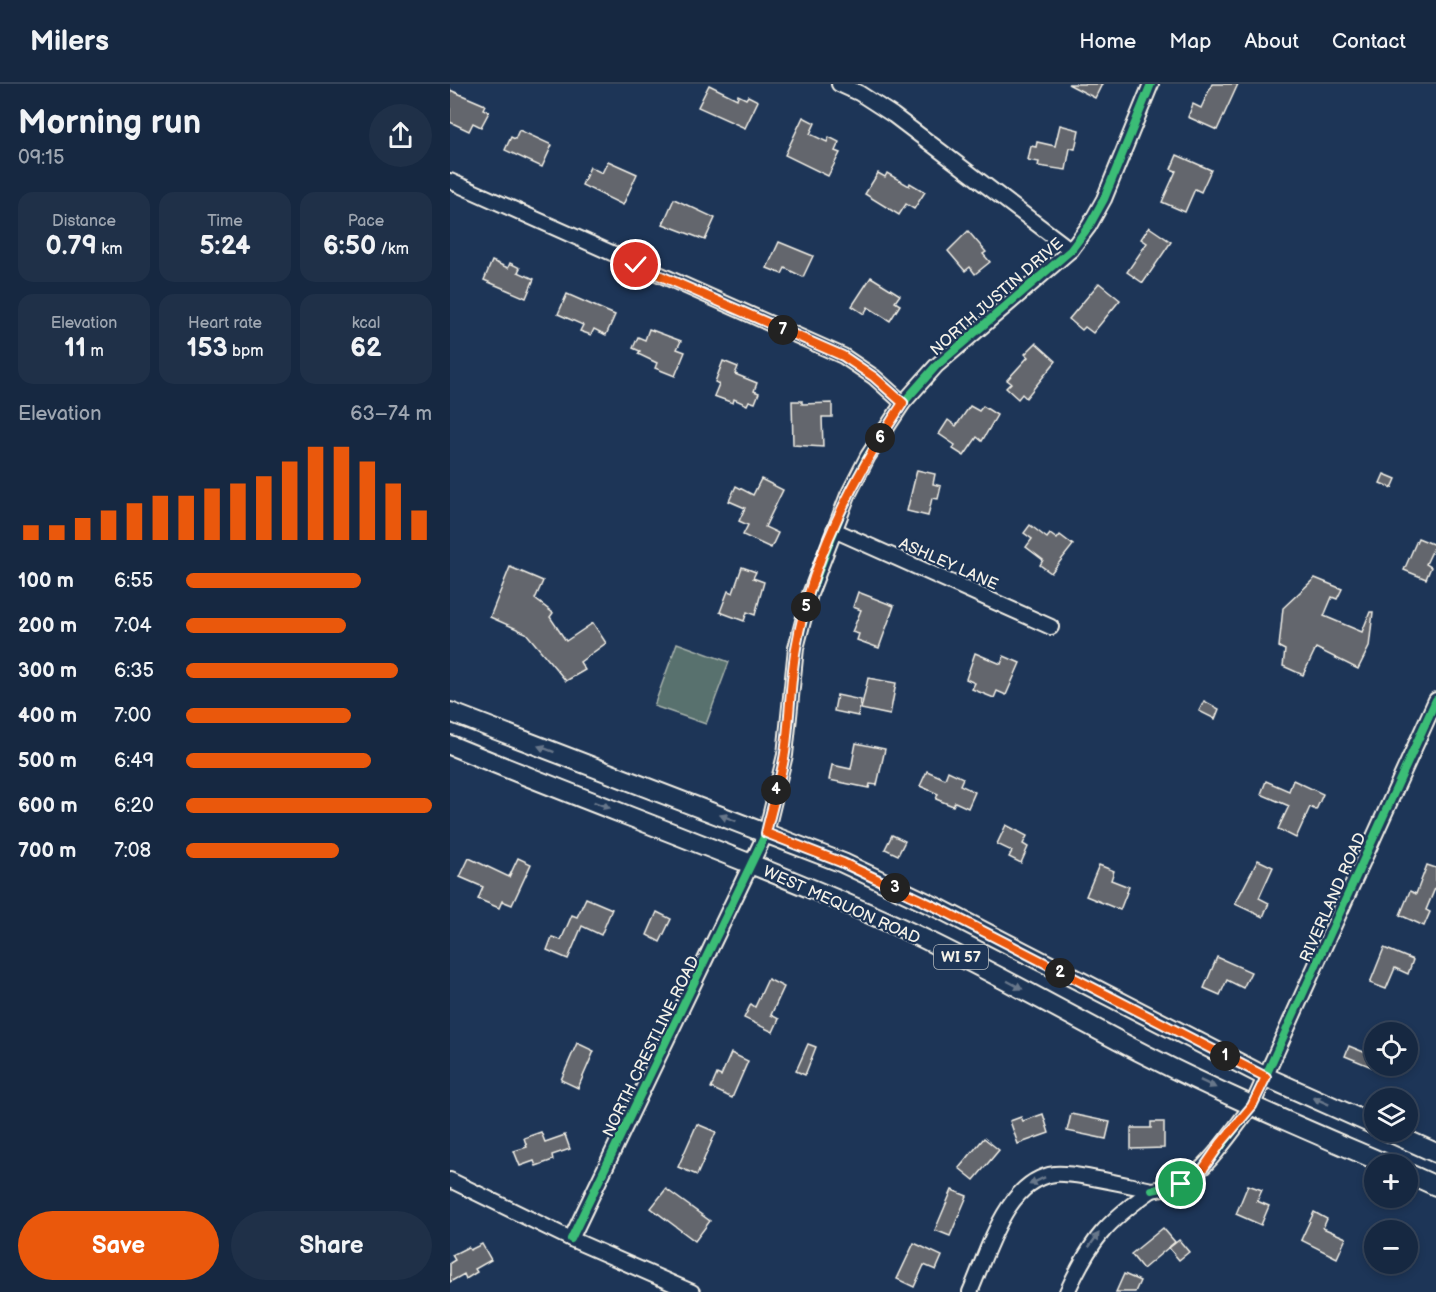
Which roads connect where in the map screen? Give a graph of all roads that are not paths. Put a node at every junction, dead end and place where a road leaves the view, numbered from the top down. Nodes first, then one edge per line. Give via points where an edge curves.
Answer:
1 (839, 84) edge
2 (1151, 84) edge
3 (450, 181) edge
4 (1071, 250) junction
5 (903, 403) junction
6 (834, 530) junction
7 (1051, 627) dead end
8 (1436, 700) edge
9 (450, 711) edge
10 (450, 745) edge
11 (766, 833) junction
12 (753, 864) junction
13 (1266, 1077) junction
14 (1252, 1106) junction
15 (1364, 1121) edge
16 (1412, 1142) edge
17 (1436, 1153) edge
18 (1364, 1154) edge
19 (1418, 1178) edge
20 (450, 1180) edge
21 (1436, 1186) edge
22 (1152, 1190) junction
23 (571, 1239) junction
24 (692, 1292) edge
25 (970, 1292) edge
26 (1067, 1292) edge

1 - 4 street via 893,115
2 - 4 street, NORTH JUSTIN DRIVE via 1104,199
3 - 5 street via 843,356
4 - 5 street, NORTH JUSTIN DRIVE via 936,366
5 - 6 street, NORTH JUSTIN DRIVE via 868,456
6 - 7 street, ASHLEY LANE
6 - 11 street, NORTH JUSTIN DRIVE via 810,594 796,648 785,755
8 - 13 street, RIVERLAND ROAD
11 -> 9 main road, WI 57
10 -> 12 main road, WEST MEQUON ROAD / WI 57
11 - 12 street, NORTH JUSTIN DRIVE
11 - 13 main road, WI 57 via 843,863 942,910
12 -> 14 main road, WEST MEQUON ROAD / WI 57 via 922,938
12 - 23 street, NORTH CRESTLINE ROAD
13 - 14 street, RIVERLAND ROAD
15 -> 13 main road, WI 57
14 - 18 main road, WEST MEQUON ROAD / WI 57
14 - 22 street, RIVERLAND ROAD via 1203,1169 1181,1184
16 - 17 main road
19 - 21 main road
20 - 23 street
22 -> 25 street via 1057,1173 1037,1179 1019,1192 1008,1207
26 -> 22 street via 1090,1245 1104,1227
23 - 24 street

